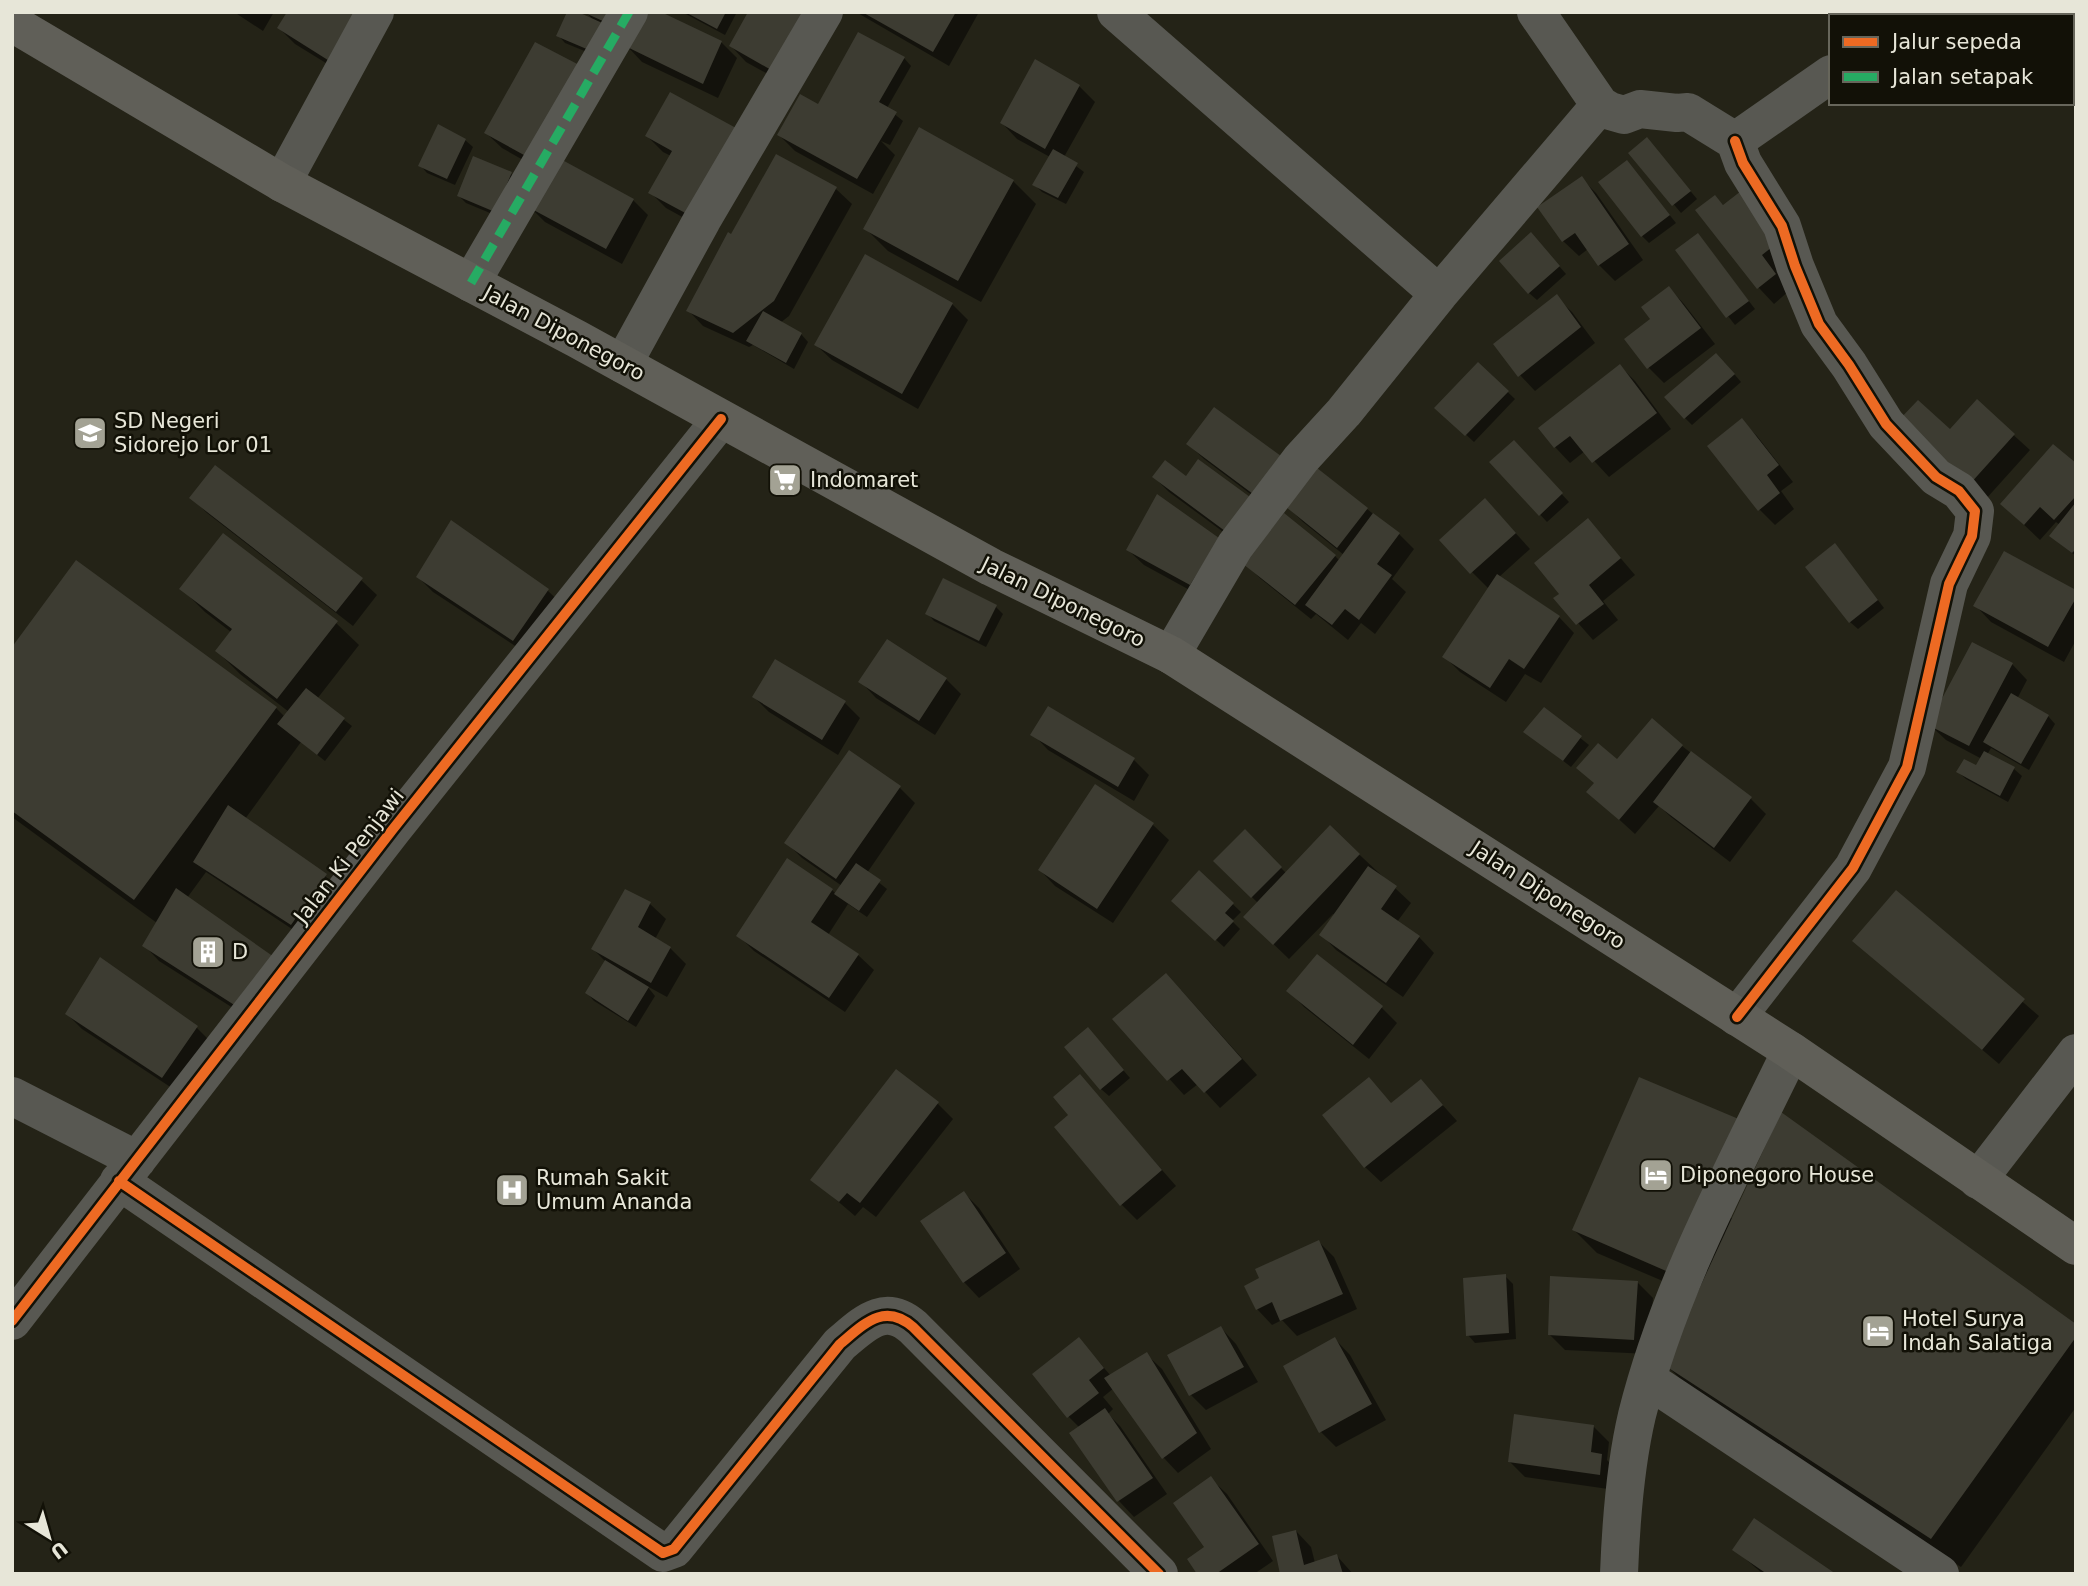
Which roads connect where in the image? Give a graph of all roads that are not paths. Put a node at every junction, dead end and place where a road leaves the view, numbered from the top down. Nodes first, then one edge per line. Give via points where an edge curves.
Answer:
1 (16, 12) edge
2 (375, 12) edge
3 (629, 12) edge
4 (824, 12) edge
5 (1116, 12) edge
6 (1536, 12) edge
7 (12, 17) edge
8 (12, 23) edge
9 (1829, 75) edge
10 (1600, 105) junction
11 (1735, 141) junction
12 (282, 183) junction
13 (471, 283) junction
14 (1439, 294) junction
15 (623, 364) junction
16 (721, 419) junction
17 (1171, 655) junction
18 (1737, 1017) junction
19 (1791, 1051) junction
20 (2076, 1053) edge
21 (12, 1096) edge
22 (128, 1170) junction
23 (1978, 1180) junction
24 (2076, 1246) edge
25 (24, 1282) edge
26 (12, 1321) edge
27 (1647, 1379) junction
28 (1159, 1574) edge
29 (1619, 1574) edge
30 (1940, 1574) edge

1 - 7 street
2 - 12 street
3 - 13 street
4 - 15 street
5 - 14 street
6 - 10 street
8 - 12 main road, Jalan Diponegoro
9 - 11 street
10 - 11 street via 1624,115 1640,109 1688,112
10 - 14 street
11 - 18 street via 1743,163 1782,226 1819,324 1886,424 1975,511 1972,536 1949,584 1907,767 1853,868
12 - 13 main road, Jalan Diponegoro
13 - 15 main road, Jalan Diponegoro
14 - 17 street via 1235,546
15 - 16 main road, Jalan Diponegoro
16 - 17 main road, Jalan Diponegoro via 991,567
16 - 22 street, Jalan Ki Penjawi
17 - 18 main road, Jalan Diponegoro
18 - 19 main road, Jalan Diponegoro
19 - 23 main road, Jalan Diponegoro
19 - 27 street via 1683,1277
20 - 23 street
21 - 22 street
22 - 25 street, Jalan Ki Penjawi
22 - 28 street via 663,1553 674,1549 841,1344 883,1315 902,1318 913,1327
23 - 24 main road, Jalan Diponegoro
25 - 26 street, Jalan Ki Penjawi
27 - 29 street via 1627,1472
27 - 30 street

